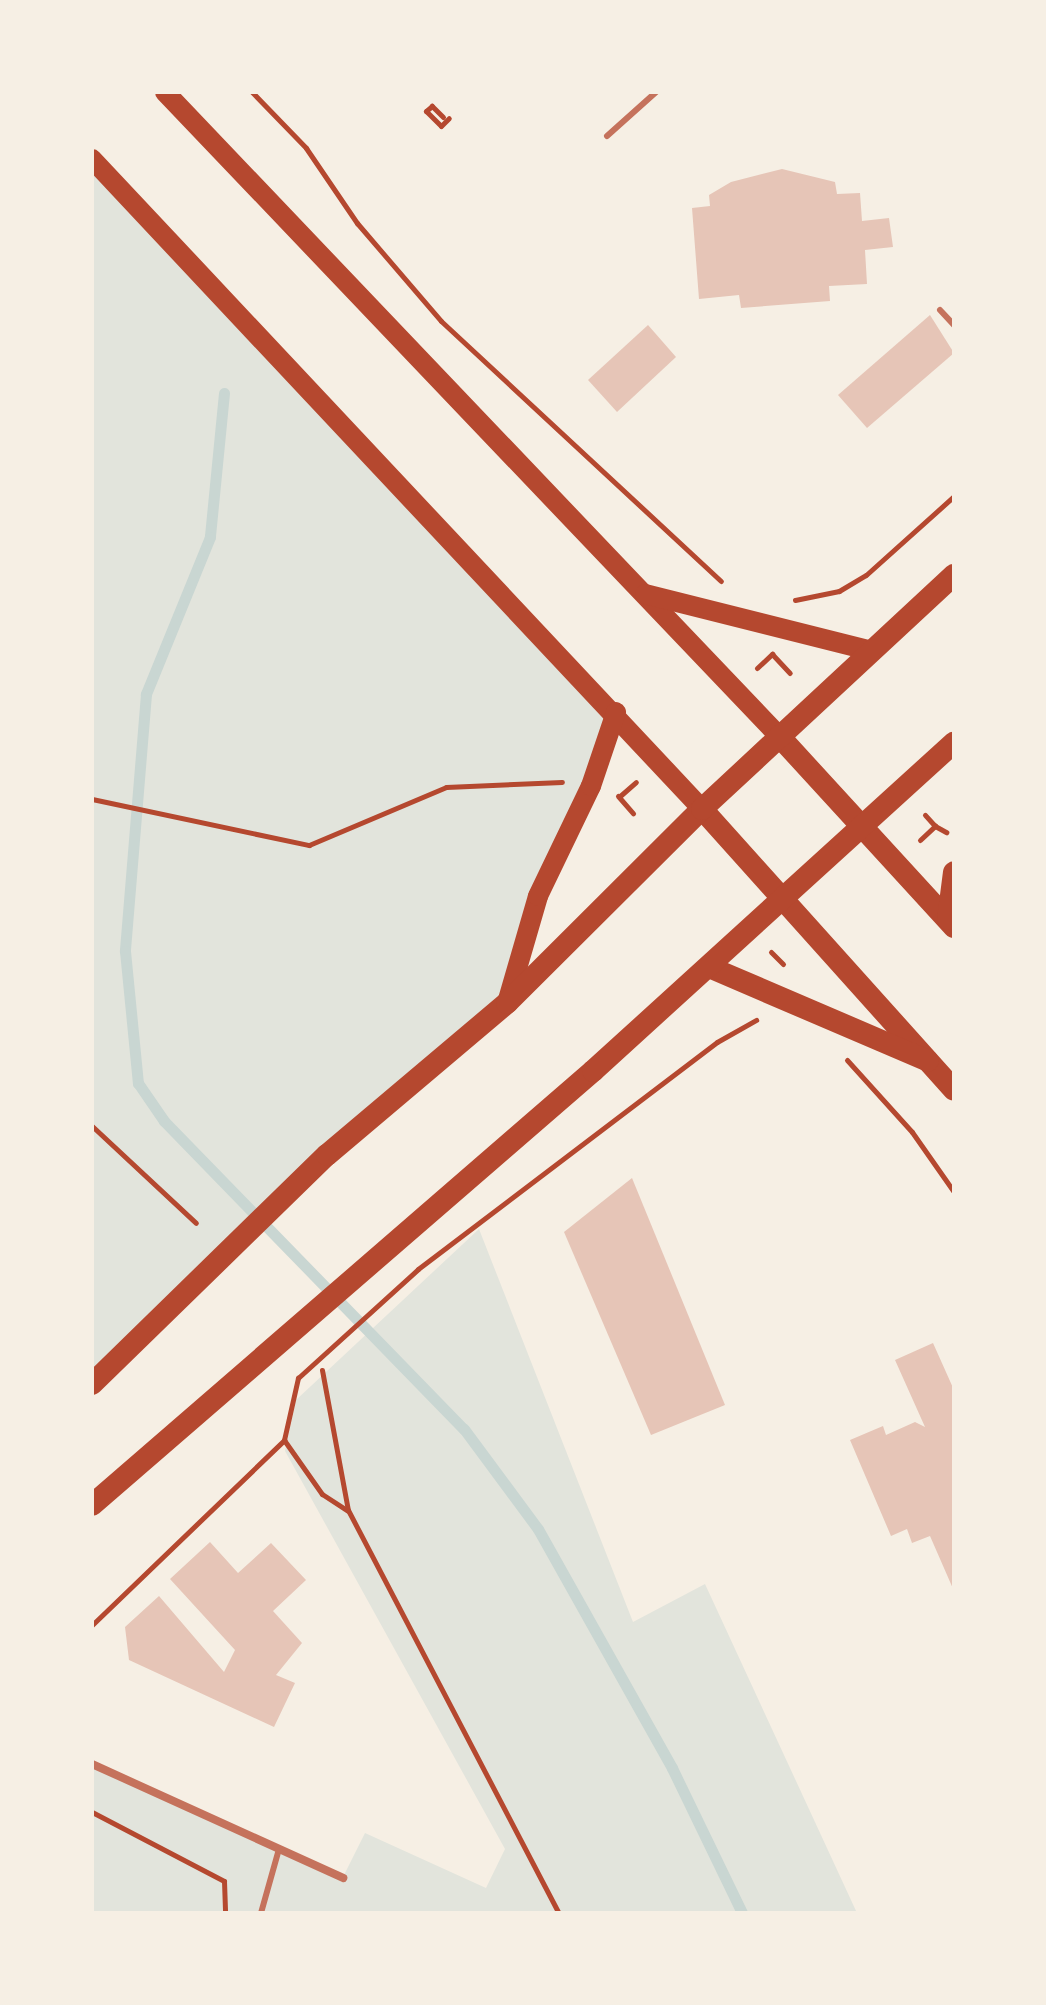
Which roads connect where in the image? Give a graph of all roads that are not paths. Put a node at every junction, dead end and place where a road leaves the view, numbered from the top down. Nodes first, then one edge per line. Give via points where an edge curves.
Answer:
1 (165, 92) edge
2 (656, 92) edge
3 (607, 136) dead end
4 (92, 159) edge
5 (940, 310) dead end
6 (954, 325) edge
7 (954, 575) edge
8 (645, 594) junction
9 (872, 651) junction
10 (616, 712) junction
11 (779, 736) junction
12 (954, 743) edge
13 (702, 809) junction
14 (863, 825) junction
15 (954, 872) edge
16 (786, 897) junction
17 (951, 923) edge
18 (709, 967) junction
19 (507, 1003) junction
20 (937, 1065) junction
21 (954, 1090) edge
22 (92, 1384) edge
23 (92, 1505) edge
24 (92, 1764) edge
25 (279, 1849) junction
26 (343, 1878) dead end
27 (261, 1913) edge

1 - 8 main road via 510,461
2 - 3 lane
4 - 10 main road
5 - 6 lane
7 - 9 highway
8 - 9 main road
8 - 11 main road
9 - 11 highway
10 - 13 main road
10 - 19 main road via 591,786 538,896
11 - 13 highway
11 - 14 highway
12 - 14 highway
13 - 16 highway
13 - 19 highway
14 - 16 highway
14 - 17 highway
15 - 17 highway
16 - 18 highway
16 - 20 highway
18 - 20 highway
18 - 23 highway
19 - 22 highway via 309,1175
20 - 21 highway
24 - 25 street
25 - 26 street
25 - 27 lane

